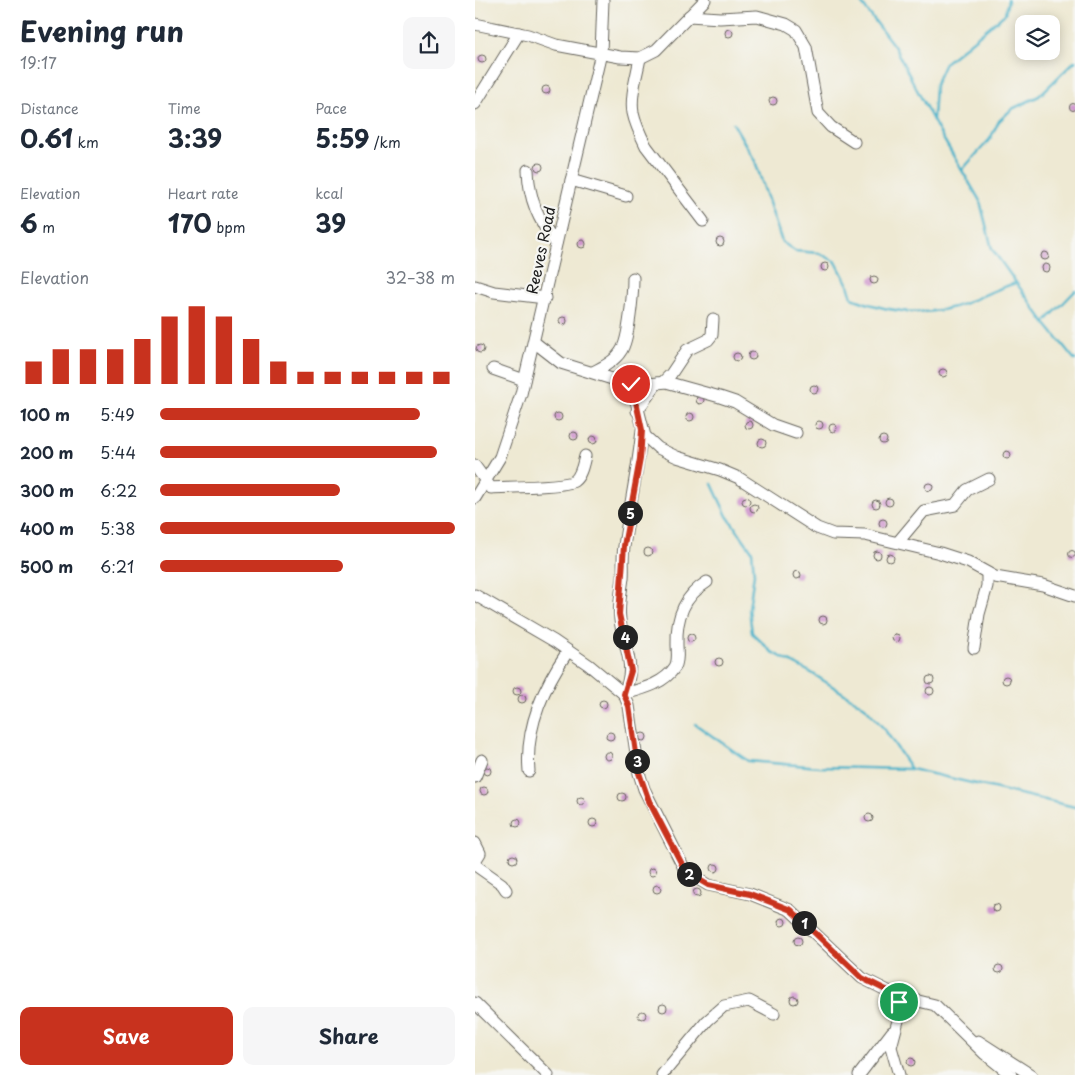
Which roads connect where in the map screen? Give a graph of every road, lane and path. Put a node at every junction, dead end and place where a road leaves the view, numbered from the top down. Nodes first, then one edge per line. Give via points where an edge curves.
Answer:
1 (603, 0) edge
2 (705, 0) edge
3 (689, 16) junction
4 (475, 24) edge
5 (519, 33) junction
6 (601, 53) junction
7 (640, 58) junction
8 (475, 104) edge
9 (854, 142) dead end
10 (528, 170) dead end
11 (571, 180) junction
12 (627, 196) dead end
13 (703, 222) dead end
14 (556, 243) junction
15 (633, 278) dead end
16 (475, 286) edge
17 (545, 298) junction
18 (713, 320) dead end
19 (534, 342) junction
20 (493, 369) dead end
21 (593, 372) junction
22 (524, 380) junction
23 (659, 382) junction
24 (625, 383) junction
25 (637, 411) junction
26 (642, 430) junction
27 (796, 433) dead end
28 (585, 456) dead end
29 (475, 466) edge
30 (989, 479) dead end
31 (488, 484) junction
32 (475, 498) edge
33 (897, 542) junction
34 (987, 573) junction
35 (707, 582) dead end
36 (475, 595) edge
37 (1075, 596) edge
38 (974, 648) dead end
39 (567, 651) junction
40 (624, 694) junction
41 (482, 760) dead end
42 (529, 771) dead end
43 (475, 777) edge
44 (475, 843) edge
45 (475, 860) edge
46 (475, 865) edge
47 (506, 890) dead end
48 (898, 996) junction
49 (475, 1003) edge
50 (774, 1014) dead end
51 (897, 1027) junction
52 (971, 1037) junction
53 (548, 1075) edge
54 (662, 1075) edge
55 (859, 1075) edge
56 (899, 1075) edge
57 (1011, 1075) edge
58 (1031, 1075) edge

1 - 6 street, Reeves Road
2 - 3 street
3 - 7 street via 657,50
3 - 9 street via 757,16 792,26 806,47 818,113 831,127
4 - 5 street
5 - 6 street via 556,45
5 - 8 street
6 - 7 street
6 - 11 street, Reeves Road
7 - 13 street via 633,107 642,137
10 - 14 street via 532,202
11 - 12 street
11 - 14 street, Reeves Road
14 - 17 street, Reeves Road
15 - 21 street via 624,346 617,357
16 - 17 street via 494,292
17 - 19 street, Reeves Road
18 - 23 street via 712,335 708,340 687,350 671,374
19 - 21 street via 561,363
19 - 22 street, Reeves Road
20 - 22 street
21 - 24 street
22 - 31 street, Reeves Road via 500,458
23 - 24 street
23 - 25 street
23 - 27 street via 731,400 765,421
24 - 25 street via 635,397
25 - 26 street
26 - 33 street via 650,442 665,453 739,478 825,532 865,535
26 - 40 street via 619,596 620,621 629,650 631,671
28 - 31 street via 579,475 568,483
29 - 31 street
30 - 33 street via 967,490 955,505 924,511
31 - 32 street, Reeves Road
33 - 34 street via 959,558
34 - 37 street via 1003,580 1043,585
34 - 38 street
35 - 40 street via 691,593 681,612 677,623 678,659 673,670 647,688
36 - 39 street
39 - 40 street
39 - 42 street via 547,683 529,743
40 - 48 street via 644,789 686,872 708,885 750,894 791,910 857,974
41 - 43 street
44 - 45 street via 480,853
46 - 47 street
48 - 51 street via 900,1013
48 - 52 street via 935,1005
49 - 53 street
50 - 54 street via 749,1001 724,1006 707,1021
51 - 55 street
51 - 56 street via 891,1047
52 - 57 street via 985,1054
52 - 58 street

